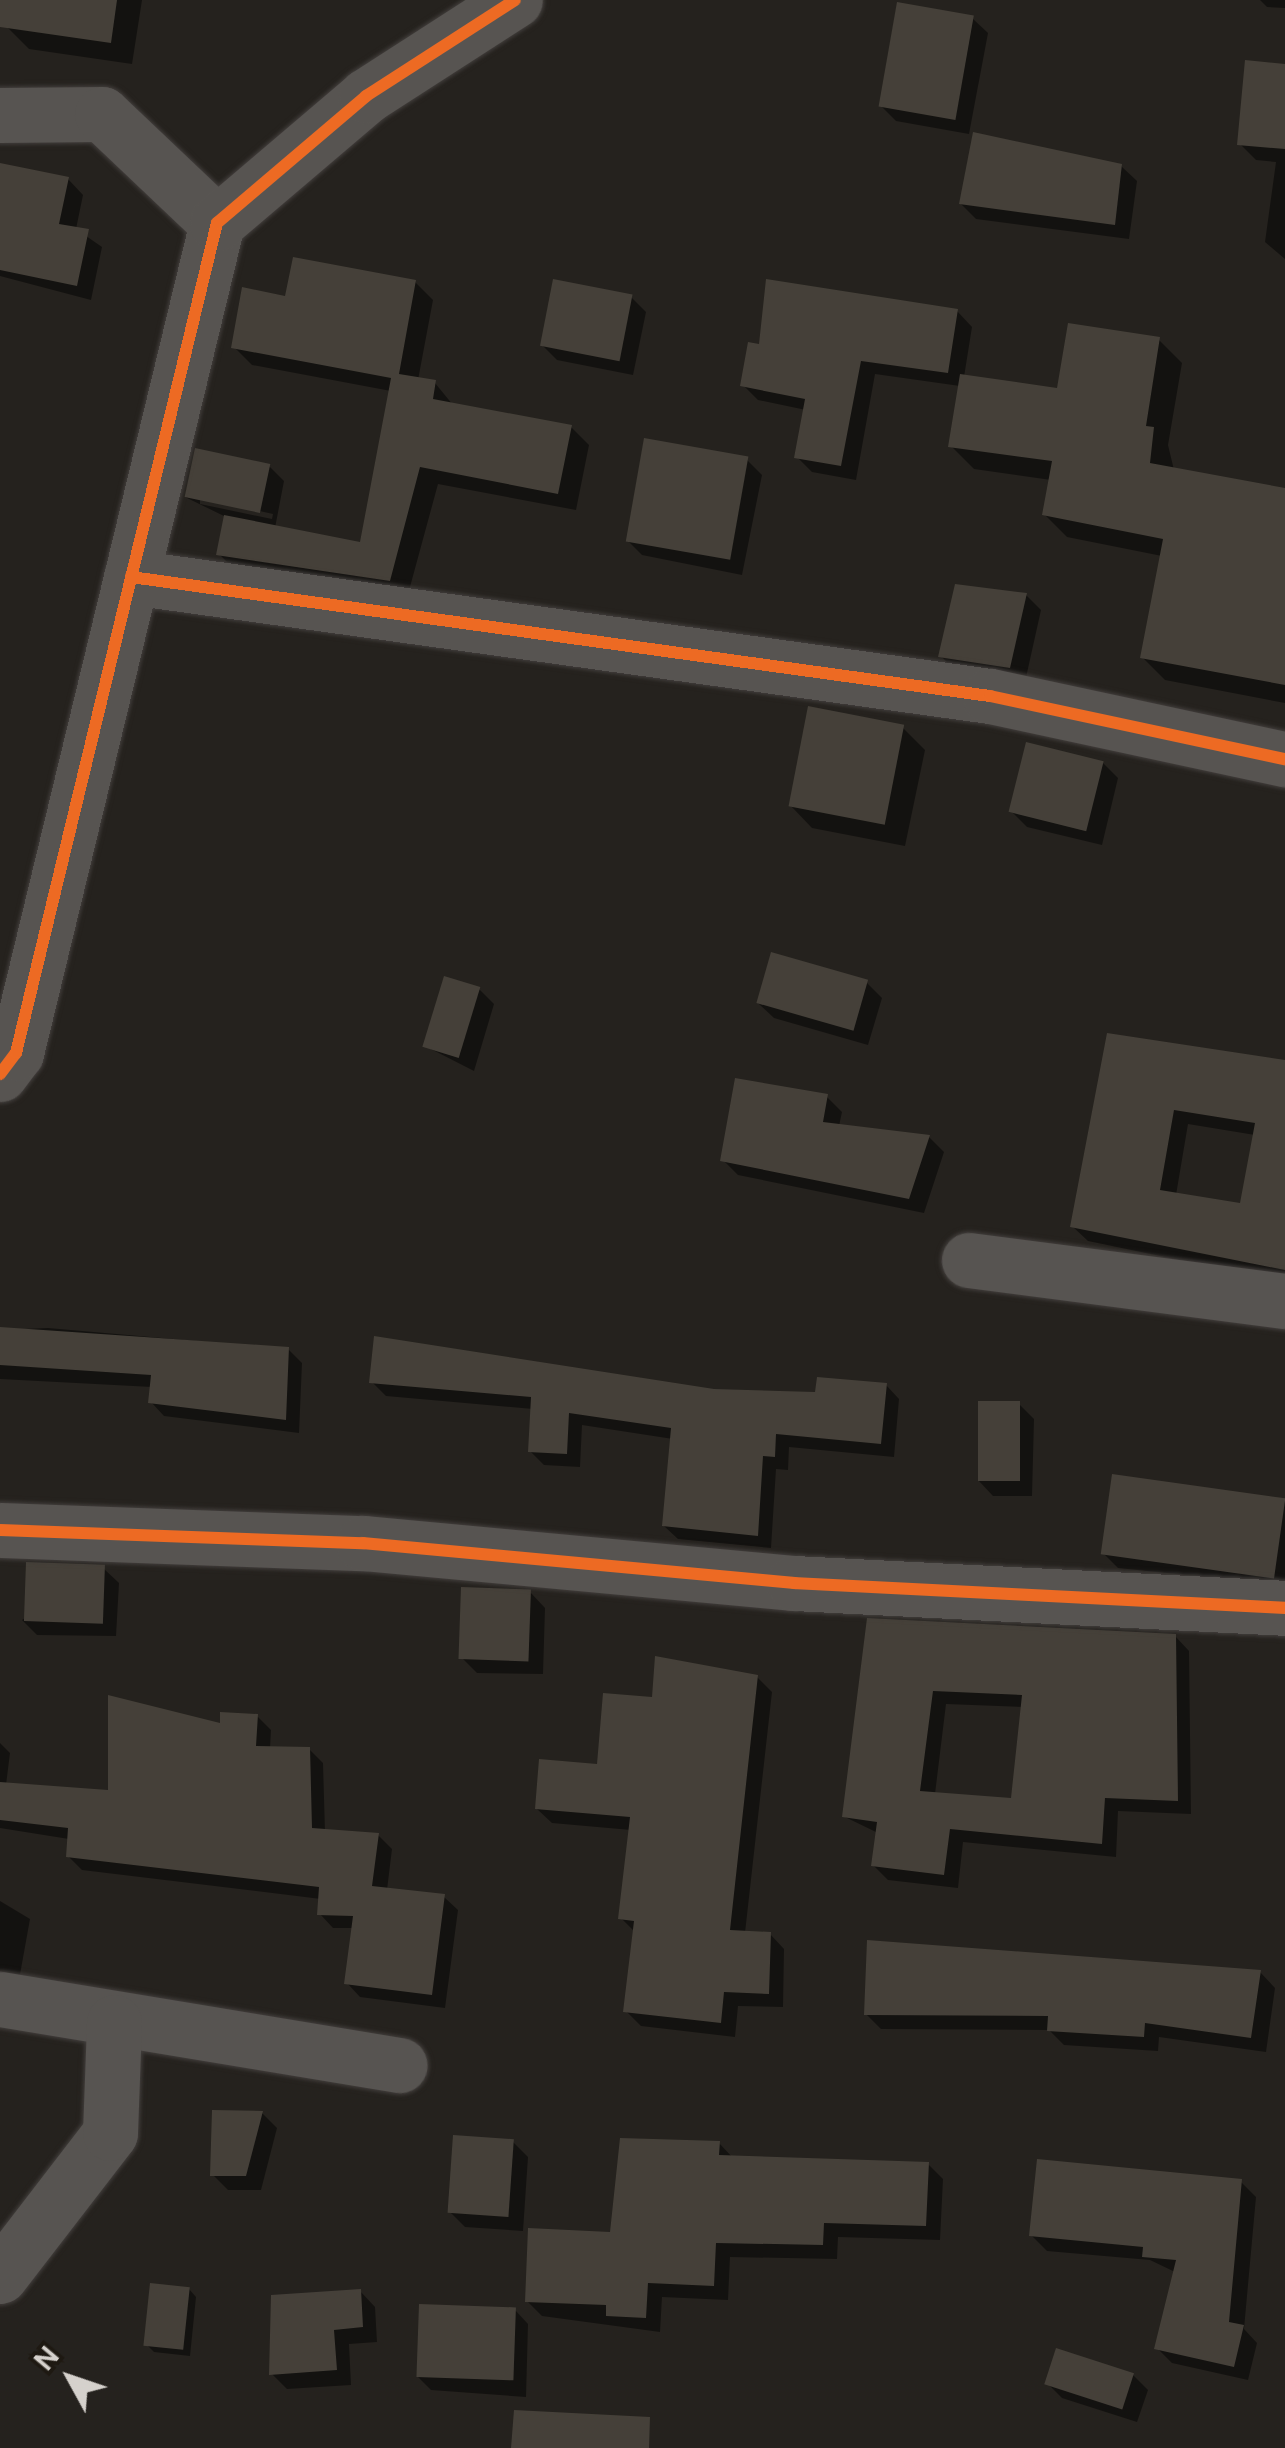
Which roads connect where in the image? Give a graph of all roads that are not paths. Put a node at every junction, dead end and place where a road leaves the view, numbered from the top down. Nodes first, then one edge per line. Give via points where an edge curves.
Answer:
1 (515, 0) edge
2 (0, 115) edge
3 (217, 222) junction
4 (131, 577) junction
5 (1285, 759) edge
6 (0, 1074) edge
7 (969, 1260) dead end
8 (1285, 1301) edge
9 (0, 1530) edge
10 (1285, 1608) edge
11 (0, 1999) edge
12 (114, 2022) junction
13 (400, 2066) dead end
14 (0, 2276) edge

1 - 3 street via 366,96
2 - 3 street via 102,114
3 - 4 street
4 - 5 street via 990,696
4 - 6 street via 16,1053
7 - 8 street
9 - 10 street via 363,1543 794,1583
11 - 12 street
12 - 13 street
12 - 14 street via 110,2133

